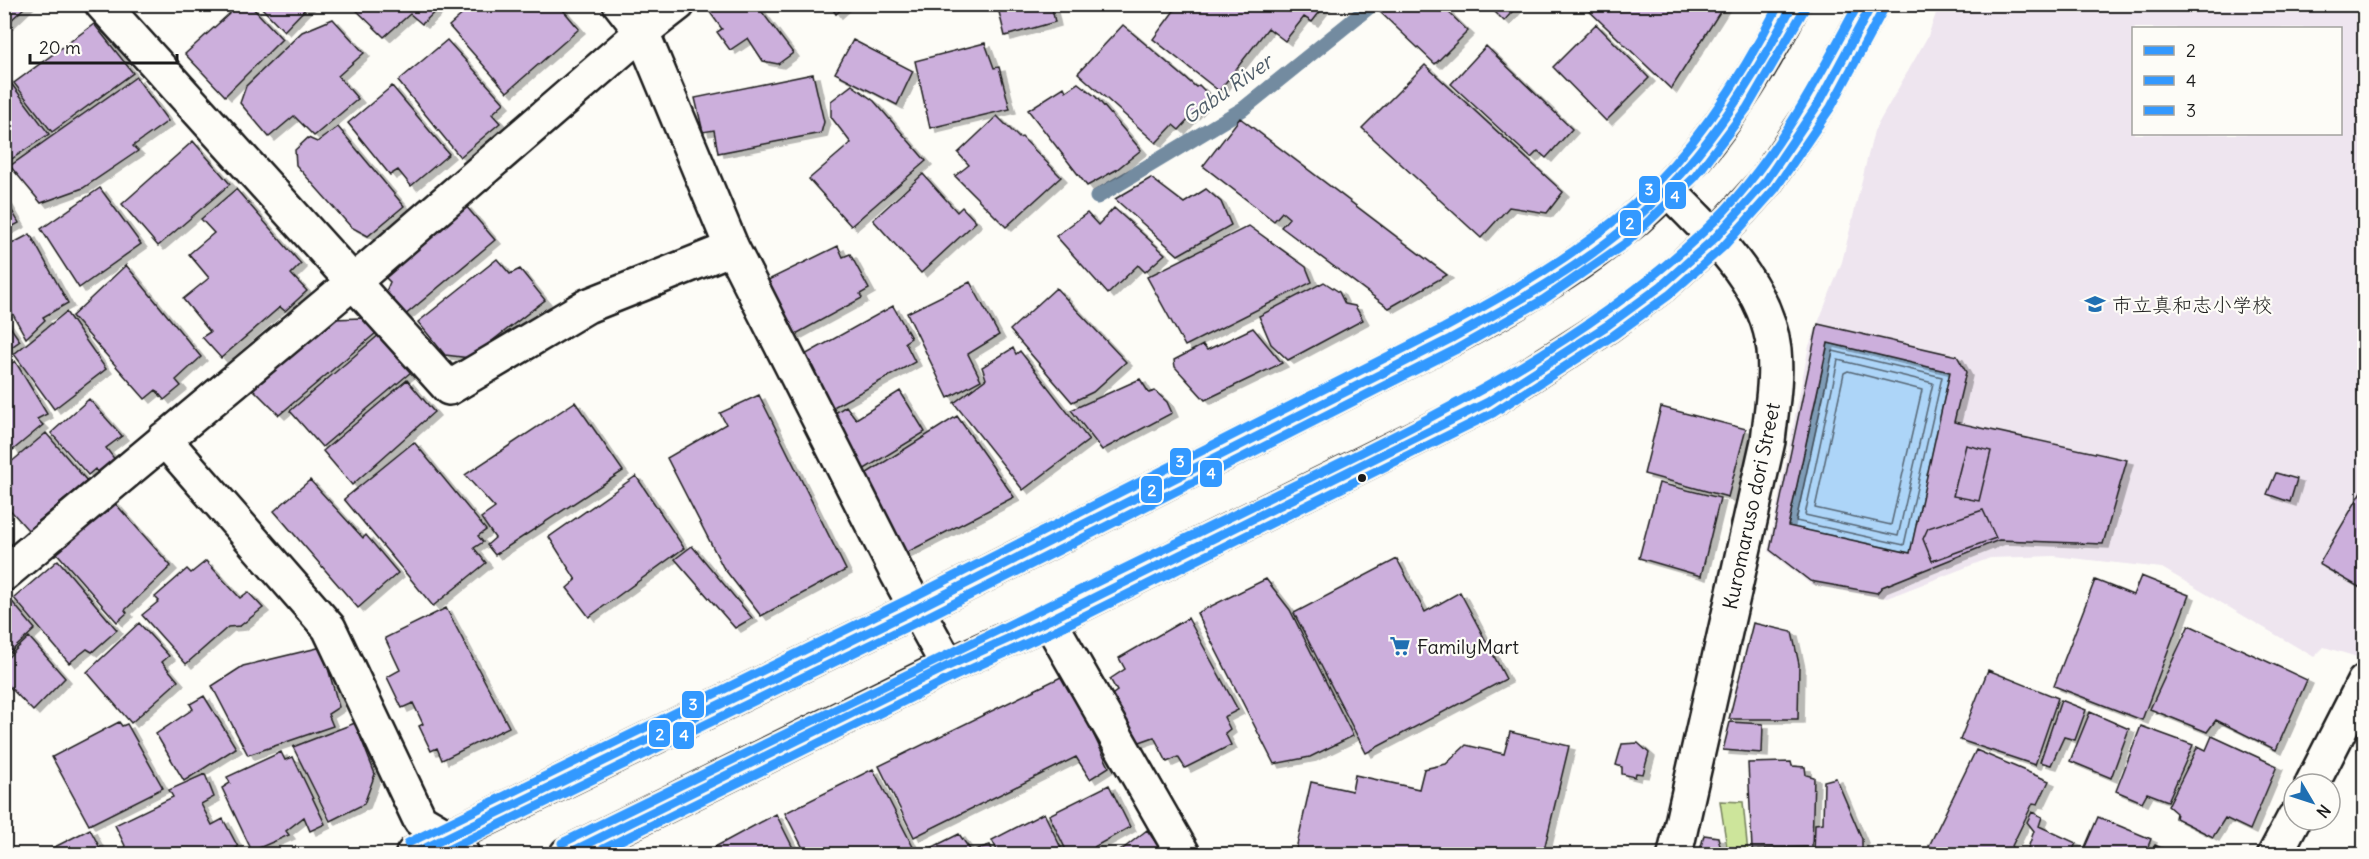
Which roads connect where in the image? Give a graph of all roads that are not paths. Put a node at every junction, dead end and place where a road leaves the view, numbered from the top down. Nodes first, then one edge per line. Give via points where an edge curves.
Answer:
1 (102, 4) edge
2 (620, 4) edge
3 (678, 4) edge
4 (1793, 4) edge
5 (1872, 4) edge
6 (642, 32) junction
7 (1667, 189) junction
8 (1715, 238) junction
9 (732, 248) junction
10 (352, 283) junction
11 (164, 439) junction
12 (10, 558) edge
13 (918, 608) junction
14 (1049, 620) junction
15 (948, 666) junction
16 (2364, 682) edge
17 (2318, 772) edge
18 (2287, 832) edge
19 (456, 846) edge
20 (413, 855) edge
21 (567, 855) edge
22 (1183, 855) edge
23 (1675, 855) edge
24 (2275, 855) edge

1 - 10 street
2 - 6 street
3 - 6 street
4 - 7 street via 1756,70
5 - 8 street via 1820,101 1766,181
6 - 9 street
6 - 10 street
7 - 8 street, Kuromaruso dori Street
7 - 13 street via 1619,231 1532,295
8 - 14 street via 1608,326 1488,402
8 - 23 street, Kuromaruso dori Street via 1758,297 1771,332 1776,382 1768,441
9 - 10 street via 587,306 449,388
9 - 13 street
10 - 11 street
11 - 12 street
11 - 19 street via 329,628 420,820
13 - 15 street
13 - 19 street
14 - 15 street
14 - 22 street
15 - 21 street
16 - 17 street
18 - 24 street
19 - 20 street

